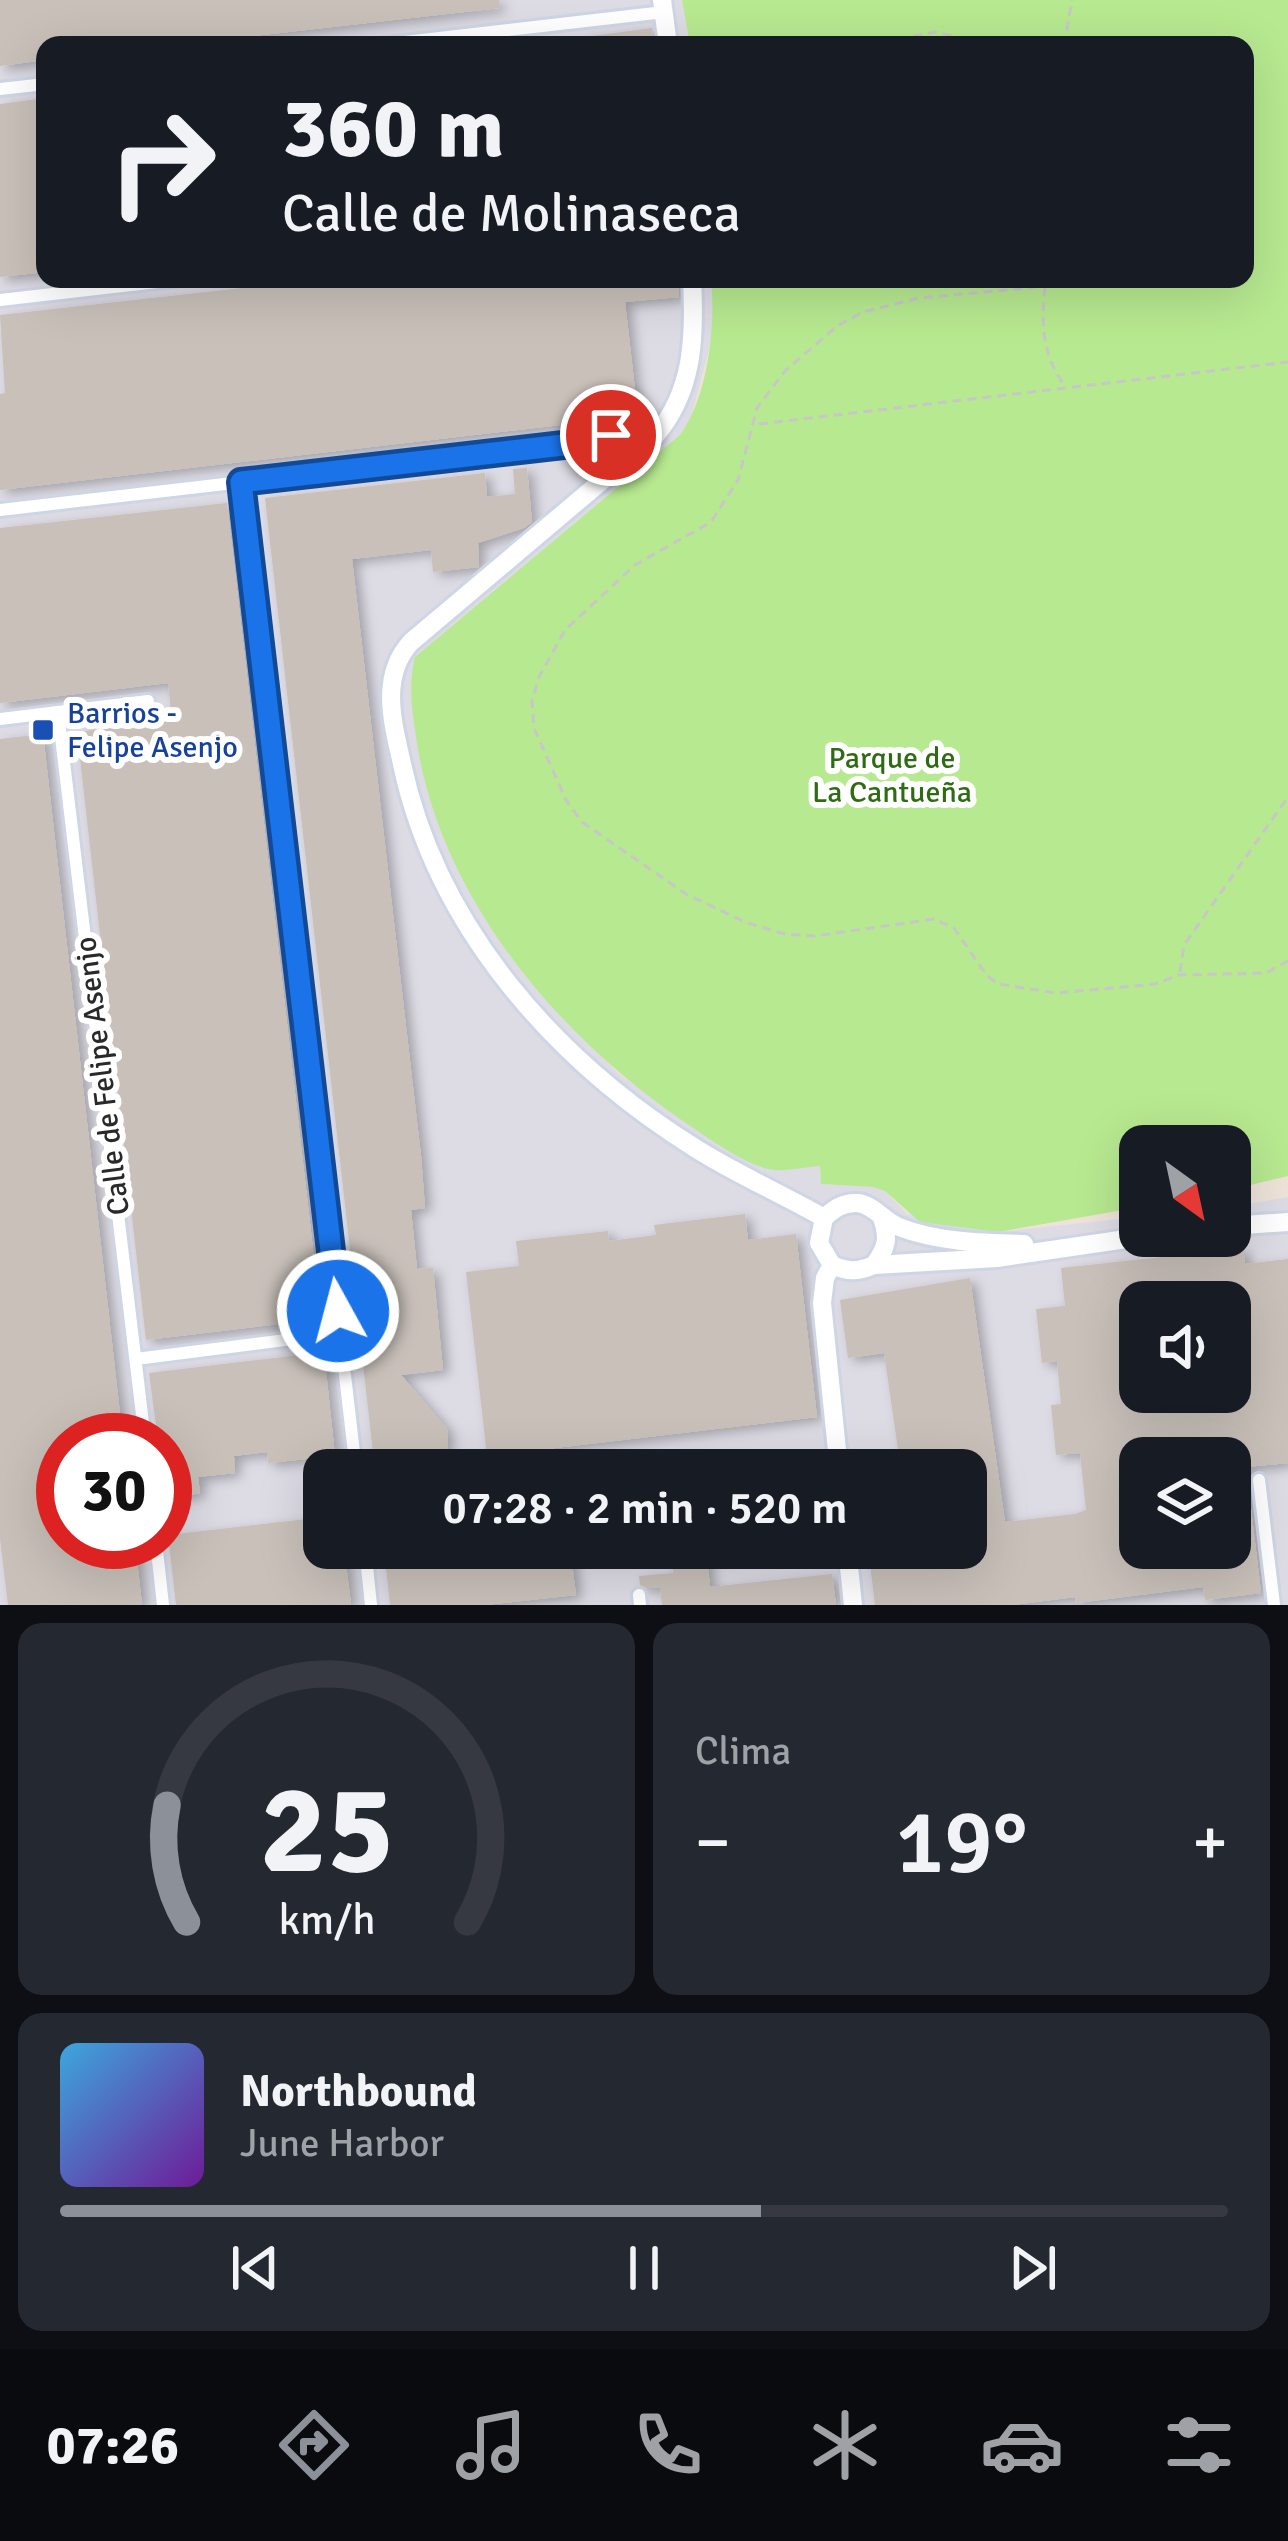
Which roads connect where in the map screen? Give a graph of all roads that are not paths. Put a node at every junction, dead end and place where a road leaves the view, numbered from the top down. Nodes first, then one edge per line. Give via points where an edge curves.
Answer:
1 (663, 6) edge
2 (445, 36) edge
3 (667, 36) edge
4 (36, 85) edge
5 (0, 89) edge
6 (105, 288) edge
7 (692, 288) edge
8 (0, 300) edge
9 (656, 436) junction
10 (572, 444) junction
11 (241, 482) junction
12 (601, 482) junction
13 (0, 510) edge
14 (148, 701) dead end
15 (58, 712) junction
16 (0, 719) edge
17 (1288, 1209) edge
18 (824, 1218) junction
19 (882, 1218) junction
20 (1251, 1220) edge
21 (1288, 1222) edge
22 (1251, 1224) edge
23 (1119, 1239) edge
24 (1070, 1245) junction
25 (832, 1265) junction
26 (874, 1265) junction
27 (340, 1334) junction
28 (136, 1358) junction
29 (142, 1413) edge
30 (354, 1449) edge
31 (837, 1449) edge
32 (1259, 1480) dead end
33 (159, 1569) edge
34 (367, 1569) edge
35 (850, 1569) edge
36 (163, 1605) edge
37 (371, 1605) edge
38 (853, 1605) edge
39 (1274, 1605) edge

1 - 2 street
1 - 3 street
4 - 5 street
6 - 8 street
7 - 9 street via 689,371
9 - 10 street
9 - 12 street
10 - 11 street
10 - 12 street via 592,460
11 - 13 street
11 - 27 street
12 - 18 street via 401,652 391,712 412,812 503,978 579,1062 700,1151
14 - 15 street
15 - 16 street
15 - 28 street, Calle de Felipe Asenjo
17 - 20 street
18 - 19 street via 853,1202
18 - 25 street via 819,1244
19 - 24 street via 939,1237
19 - 26 street via 888,1234
21 - 22 street
23 - 24 street
24 - 26 street
25 - 26 street
25 - 31 street via 822,1303
27 - 28 street
27 - 30 street
28 - 29 street, Calle de Felipe Asenjo
32 - 39 street
33 - 36 street
34 - 37 street
35 - 38 street

